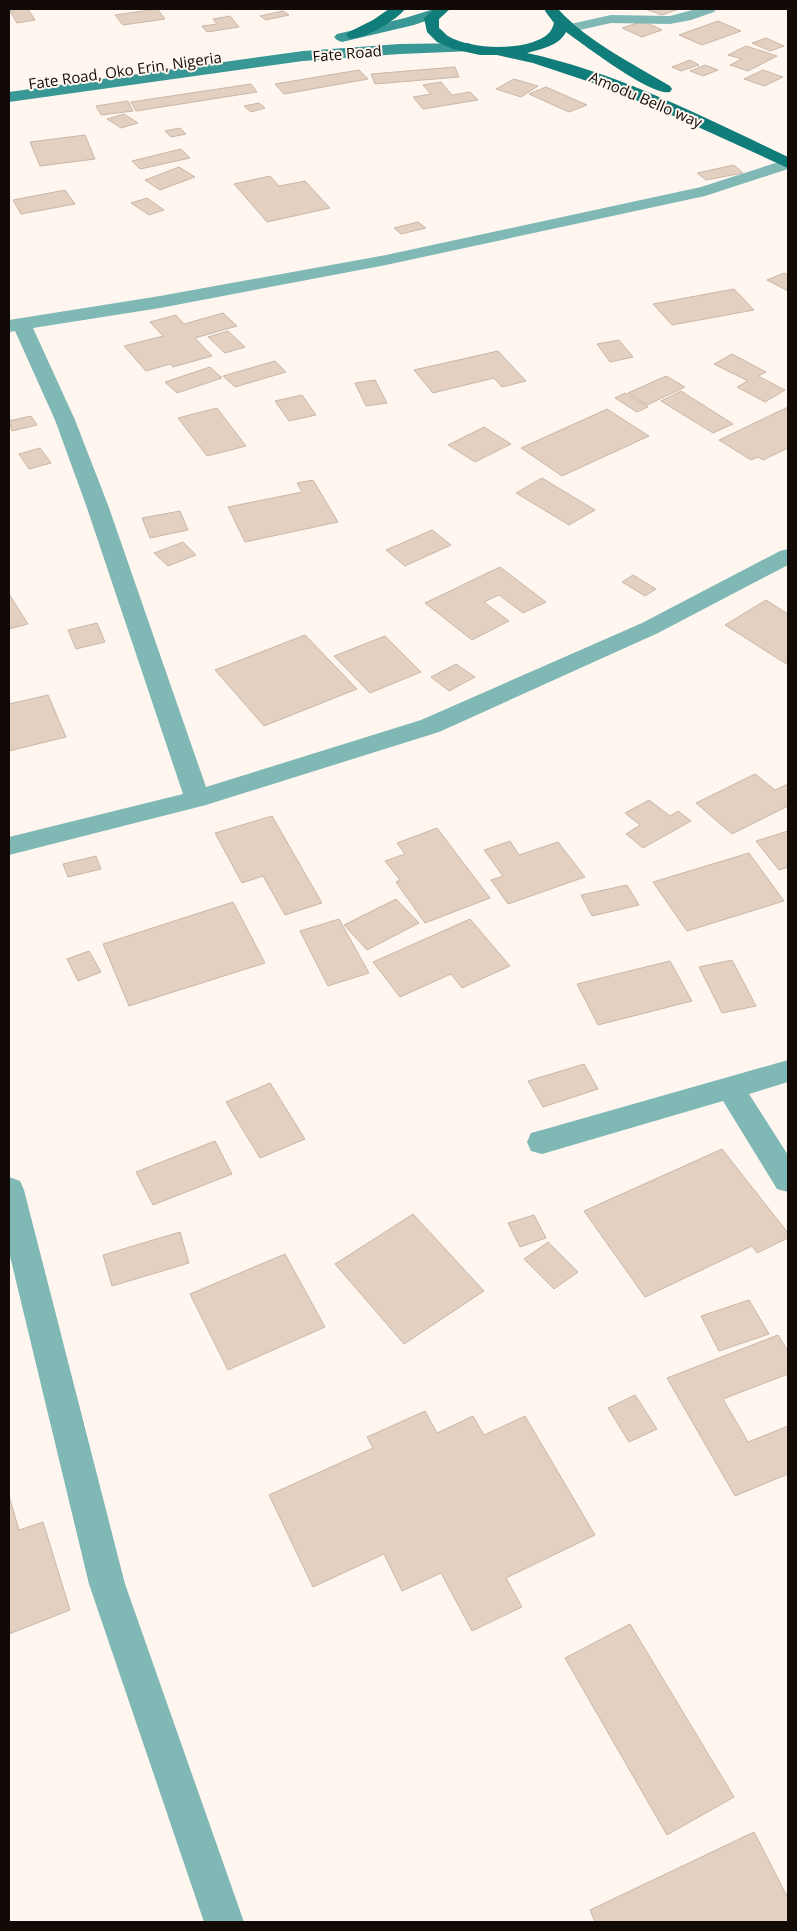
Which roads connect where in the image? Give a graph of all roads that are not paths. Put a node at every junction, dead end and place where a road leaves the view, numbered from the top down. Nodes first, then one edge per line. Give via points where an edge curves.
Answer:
1 (398, 9) edge
2 (709, 9) edge
3 (435, 10) edge
4 (560, 16) edge
5 (354, 35) junction
6 (468, 48) junction
7 (498, 51) junction
8 (241, 55) joint
9 (226, 68) joint
10 (9, 86) edge
11 (9, 97) edge
12 (788, 146) edge
13 (788, 164) edge
14 (15, 325) edge
15 (788, 556) edge
16 (197, 799) junction
17 (9, 846) edge
18 (788, 1071) edge
19 (730, 1088) junction
20 (542, 1142) dead end
21 (788, 1180) edge
22 (9, 1190) edge
23 (224, 1922) edge

1 - 5 main road
2 - 4 street via 670,20
3 - 5 street, Fate Road via 409,22
3 - 6 main road via 432,28 438,36
4 - 7 main road via 562,29 548,42
4 - 12 main road, Amodu Bello way via 607,55 664,88
5 - 8 street, Fate Road
6 - 7 main road
6 - 9 street, Fate Road via 353,52
7 - 13 main road, Amodu Bello way via 599,78
8 - 10 street, Fate Road, Oko Erin, Nigeria
9 - 11 street, Fate Road, Oko Erin, Nigeria
13 - 14 street via 705,191 386,260
14 - 16 street via 65,420
15 - 16 street via 650,628 430,726
16 - 17 street
18 - 19 street
19 - 20 street
19 - 21 street
22 - 23 street via 107,1584

